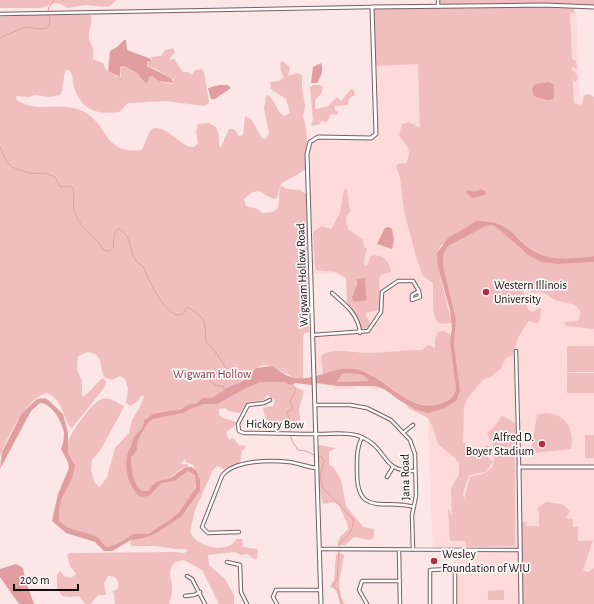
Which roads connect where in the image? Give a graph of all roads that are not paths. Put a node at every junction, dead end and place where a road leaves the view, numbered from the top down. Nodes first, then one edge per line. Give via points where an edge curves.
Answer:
1 (438, 0) edge
2 (438, 6) junction
3 (372, 7) junction
4 (594, 7) edge
5 (0, 14) edge
6 (419, 291) dead end
7 (332, 294) dead end
8 (360, 333) junction
9 (313, 335) junction
10 (516, 351) dead end
11 (270, 400) dead end
12 (315, 405) junction
13 (413, 425) dead end
14 (404, 432) junction
15 (316, 434) junction
16 (362, 437) junction
17 (393, 467) junction
18 (519, 467) junction
19 (594, 467) edge
20 (316, 468) junction
21 (415, 471) junction
22 (387, 477) dead end
23 (414, 507) junction
24 (239, 532) dead end
25 (320, 549) junction
26 (399, 550) junction
27 (413, 550) junction
28 (520, 550) junction
29 (228, 562) dead end
30 (187, 576) dead end
31 (400, 581) junction
32 (321, 590) junction
33 (200, 592) junction
34 (185, 596) dead end
35 (205, 604) edge
36 (247, 604) edge
37 (277, 604) edge
38 (321, 604) edge
39 (367, 604) edge
40 (400, 604) edge
41 (430, 604) edge
42 (455, 604) edge
43 (521, 604) edge

1 - 2 street
2 - 3 street
2 - 4 street
3 - 5 street
3 - 9 street, Wigwam Hollow Road via 376,134 371,138 316,137 310,142 307,150
6 - 8 street via 412,281 403,280 382,292 381,313 370,330
7 - 8 street via 348,308 358,323
8 - 9 street
9 - 12 street, Wigwam Hollow Road
10 - 18 street
11 - 15 street, Hickory Bow via 248,405 238,424 240,432
12 - 14 street, Jana Road via 350,405 367,408 386,417
12 - 15 street, Wigwam Hollow Road
13 - 14 street
14 - 21 street, Jana Road via 414,448
15 - 16 street via 351,434
15 - 20 street, Wigwam Hollow Road
16 - 17 street via 376,446
16 - 23 street via 357,448 357,481 363,498 374,504 402,504
17 - 21 street via 402,471
17 - 22 street
18 - 19 street
18 - 28 street
20 - 24 street via 288,462 241,463 227,470 222,476 202,527 208,533
20 - 25 street, Wigwam Hollow Road
21 - 23 street, Jana Road
23 - 27 street, Jana Road
25 - 26 street
25 - 32 street, Wigwam Hollow Road
26 - 27 street
26 - 31 street
27 - 28 street
28 - 43 street
29 - 36 street via 240,565 241,592
30 - 33 street
31 - 39 street via 362,581 359,590
31 - 40 street
32 - 37 street via 276,590 273,597
32 - 38 street, Wigwam Hollow Road
33 - 34 street
33 - 35 street
41 - 42 street via 430,571 451,568 454,570

